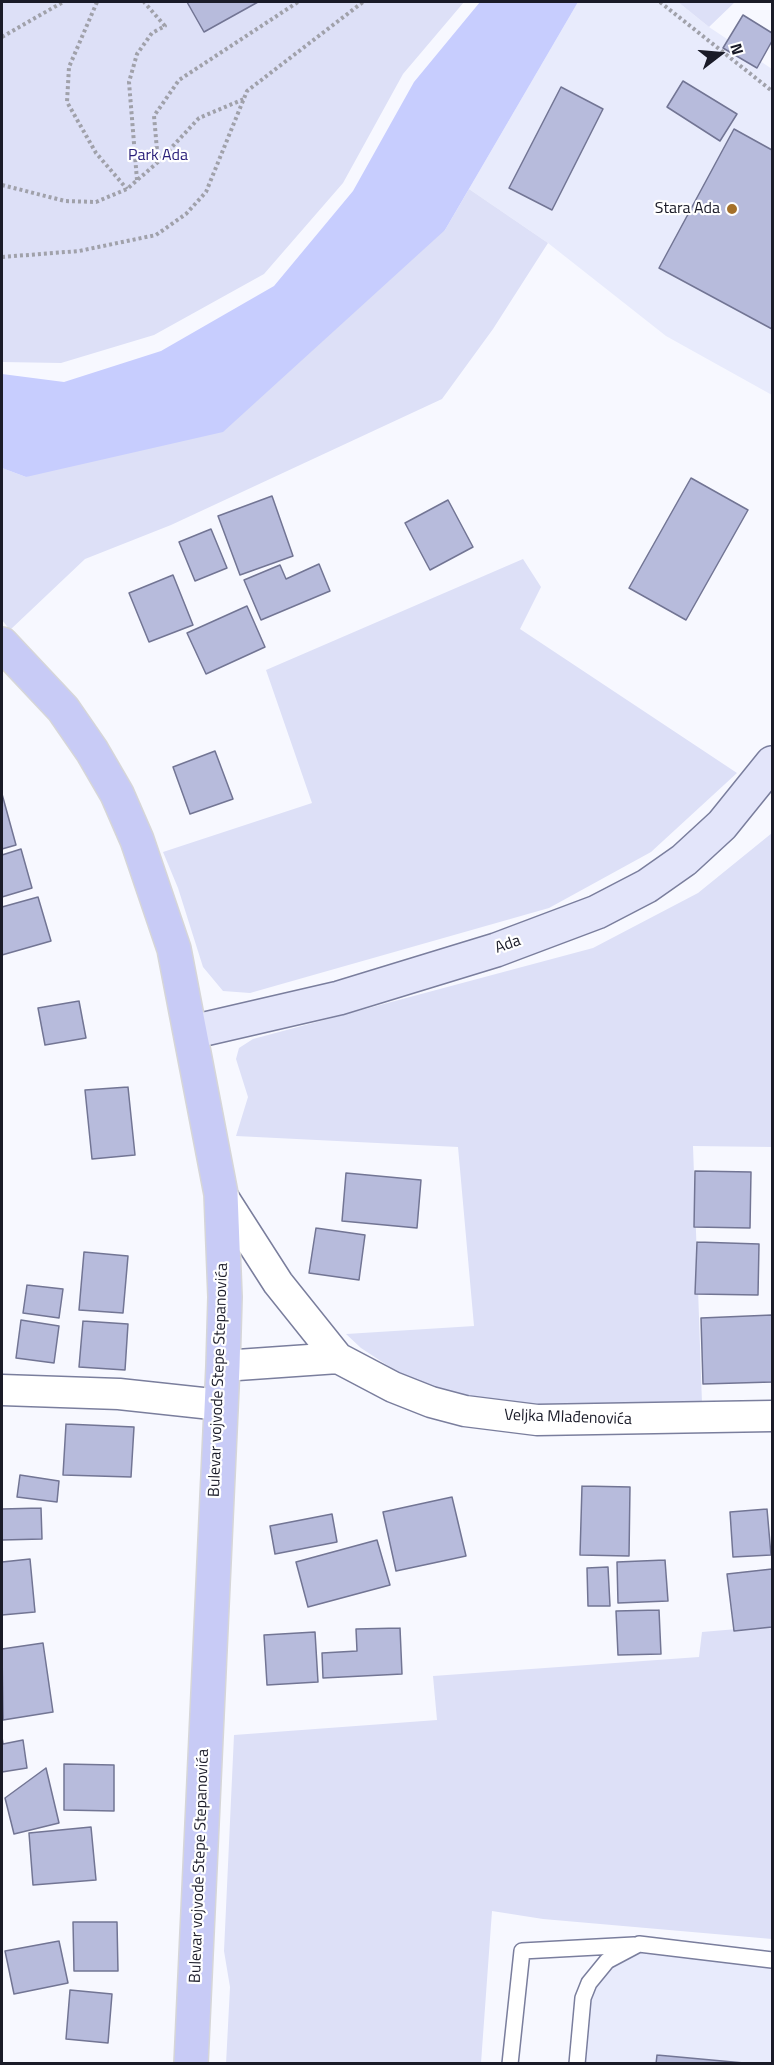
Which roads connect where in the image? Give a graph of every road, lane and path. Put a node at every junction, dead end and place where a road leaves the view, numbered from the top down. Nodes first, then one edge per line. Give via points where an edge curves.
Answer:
1 (63, 2) edge
2 (96, 2) edge
3 (144, 2) edge
4 (298, 2) edge
5 (363, 2) edge
6 (660, 2) edge
7 (2, 37) edge
8 (772, 92) edge
9 (244, 99) junction
10 (158, 162) junction
11 (137, 180) junction
12 (2, 185) edge
13 (127, 189) junction
14 (2, 257) edge
15 (2, 644) edge
16 (772, 763) edge
17 (192, 1032) junction
18 (221, 1194) junction
19 (338, 1358) junction
20 (223, 1366) junction
21 (2, 1390) edge
22 (221, 1406) junction
23 (772, 1416) edge
24 (639, 1944) junction
25 (772, 1960) edge
26 (191, 2064) edge
27 (510, 2064) edge
28 (577, 2064) edge

1 - 7 path
2 - 13 path via 69,67 68,102 96,153
3 - 11 path via 165,26 152,33 137,54 129,82
4 - 10 path via 179,80 154,116
5 - 9 path via 247,91
6 - 8 path
9 - 10 path via 199,118
9 - 14 path via 206,192 186,214 156,236 79,250
10 - 11 path
11 - 13 path
12 - 13 path via 65,201 96,202
15 - 17 main road, Bulevar vojvode Stepe Stepanovića via 63,709 117,794 174,949
16 - 17 street, Ada via 722,825 684,860 597,912 496,950 339,998
17 - 18 main road, Bulevar vojvode Stepe Stepanovića
18 - 19 street, Veljka Mlađenovića via 278,1283
18 - 20 main road, Bulevar vojvode Stepe Stepanovića
19 - 20 street
19 - 23 street, Veljka Mlađenovića via 377,1380 430,1402 496,1416 601,1421
20 - 22 main road, Bulevar vojvode Stepe Stepanovića
21 - 22 street via 119,1394
22 - 26 main road, Bulevar vojvode Stepe Stepanovića
24 - 25 lane
24 - 27 lane via 522,1951
24 - 28 lane via 607,1961 588,1983

